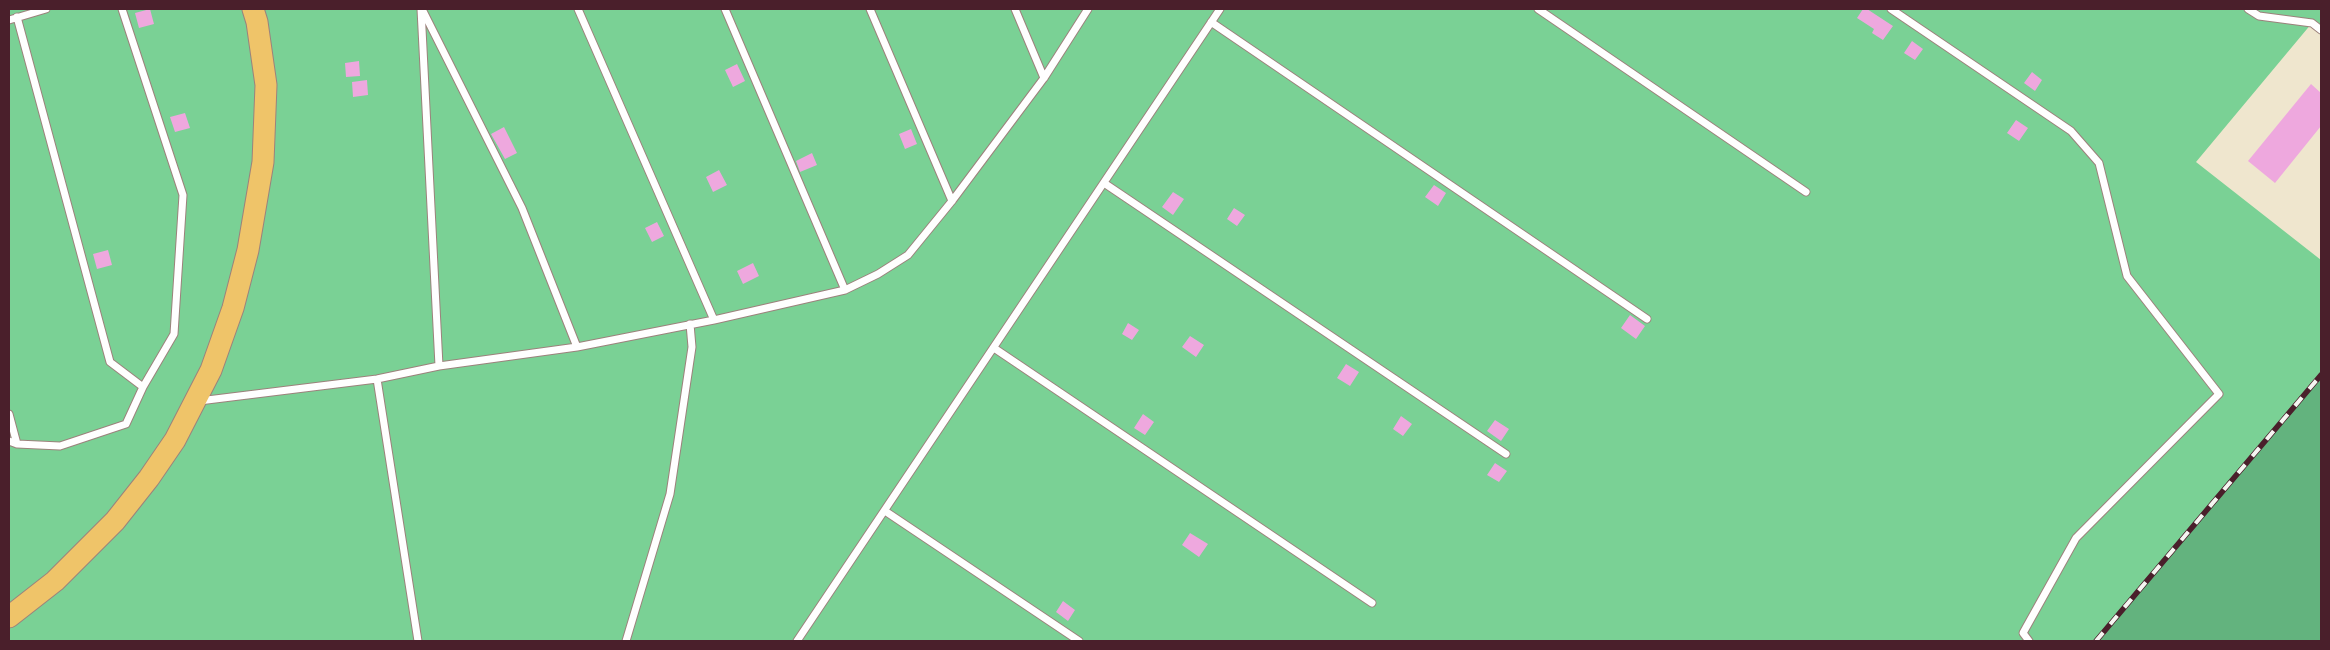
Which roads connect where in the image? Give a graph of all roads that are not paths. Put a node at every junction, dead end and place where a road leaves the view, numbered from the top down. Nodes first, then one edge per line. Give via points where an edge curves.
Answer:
1 (46, 9) edge
2 (122, 9) edge
3 (253, 9) edge
4 (421, 9) edge
5 (578, 9) edge
6 (724, 9) edge
7 (870, 9) edge
8 (1014, 9) edge
9 (1088, 9) edge
10 (1220, 9) edge
11 (1538, 9) edge
12 (1891, 9) edge
13 (2248, 9) edge
14 (17, 17) junction
15 (9, 20) edge
16 (1211, 22) junction
17 (2321, 30) edge
18 (1044, 78) junction
19 (1104, 183) junction
20 (1806, 192) dead end
21 (952, 201) junction
22 (845, 290) junction
23 (1647, 319) dead end
24 (714, 320) junction
25 (690, 324) junction
26 (577, 347) junction
27 (994, 348) junction
28 (439, 366) junction
29 (377, 379) junction
30 (143, 386) junction
31 (196, 402) junction
32 (9, 414) edge
33 (9, 440) edge
34 (16, 444) junction
35 (1506, 454) dead end
36 (885, 511) junction
37 (1372, 603) dead end
38 (9, 617) edge
39 (418, 641) edge
40 (626, 641) edge
41 (796, 641) edge
42 (1079, 641) edge
43 (2029, 641) edge

1 - 14 lane
2 - 30 lane via 183,195 174,334
3 - 31 main road via 266,85 263,162 248,250 232,308 211,370
4 - 26 lane via 522,208
4 - 28 lane
5 - 24 lane
6 - 22 lane
7 - 21 lane
8 - 18 lane
9 - 18 lane
10 - 16 lane
11 - 20 lane
12 - 43 lane via 2071,131 2099,163 2126,276 2219,394 2076,538 2023,633
13 - 17 lane via 2259,16 2312,23
14 - 15 lane
14 - 30 lane via 110,362
16 - 19 lane
16 - 23 lane
18 - 21 lane
19 - 27 lane
19 - 35 lane
21 - 22 lane via 908,255
22 - 24 lane
24 - 25 lane
25 - 26 lane
25 - 40 lane via 692,347 670,494
26 - 28 lane
27 - 36 lane
27 - 37 lane
28 - 29 lane
29 - 31 lane
29 - 39 lane
30 - 34 lane via 126,424 60,446
31 - 38 main road via 175,440 116,520 55,581
32 - 34 lane
33 - 34 lane
36 - 41 lane
36 - 42 lane

